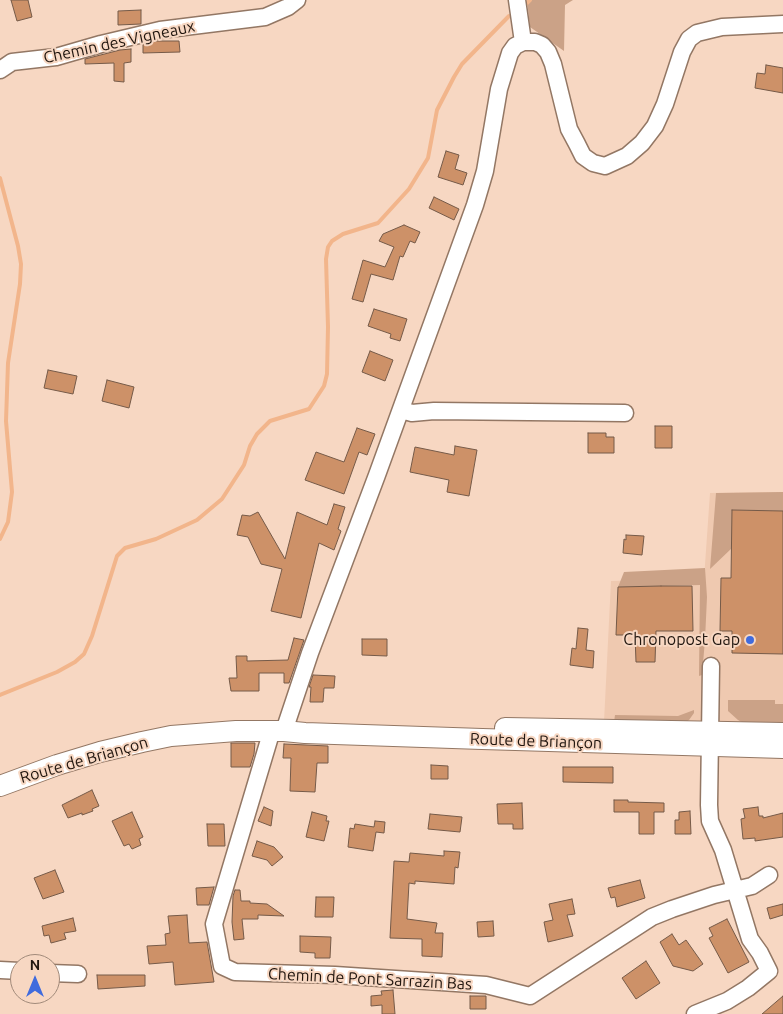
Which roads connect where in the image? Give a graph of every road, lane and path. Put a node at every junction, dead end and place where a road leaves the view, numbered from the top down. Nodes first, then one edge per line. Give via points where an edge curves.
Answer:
1 (296, 0) edge
2 (517, 0) edge
3 (783, 24) edge
4 (523, 42) junction
5 (0, 70) edge
6 (401, 410) junction
7 (625, 413) dead end
8 (711, 666) dead end
9 (282, 731) junction
10 (783, 734) edge
11 (710, 739) junction
12 (783, 748) edge
13 (0, 786) edge
14 (769, 875) dead end
15 (735, 892) junction
16 (776, 972) edge
17 (60, 973) edge
18 (78, 974) dead end
19 (695, 1014) edge

1 - 5 street, Chemin des Vigneaux via 288,7 265,16 160,30 56,57 12,62
2 - 4 street
3 - 4 street via 722,26 697,33 689,39 655,126 627,156 604,166 583,156 576,144 548,52 535,42
4 - 6 street via 510,53 506,63 483,180
6 - 7 street via 412,413
6 - 9 street
8 - 11 street
9 - 11 main road, Route de Briançon via 574,742
9 - 11 main road, Route de Briançon via 543,727
9 - 13 main road, Route de Briançon via 202,732 171,736 57,765
9 - 15 street, Chemin de Pont Sarrazin Bas via 214,924 222,966 235,972 486,985 530,996 652,917 714,895
10 - 11 main road, Route de Briançon
11 - 12 main road, Route de Briançon
11 - 15 street via 710,820 724,850
14 - 15 street
15 - 16 street via 750,939
16 - 19 street via 727,1001
17 - 18 street

